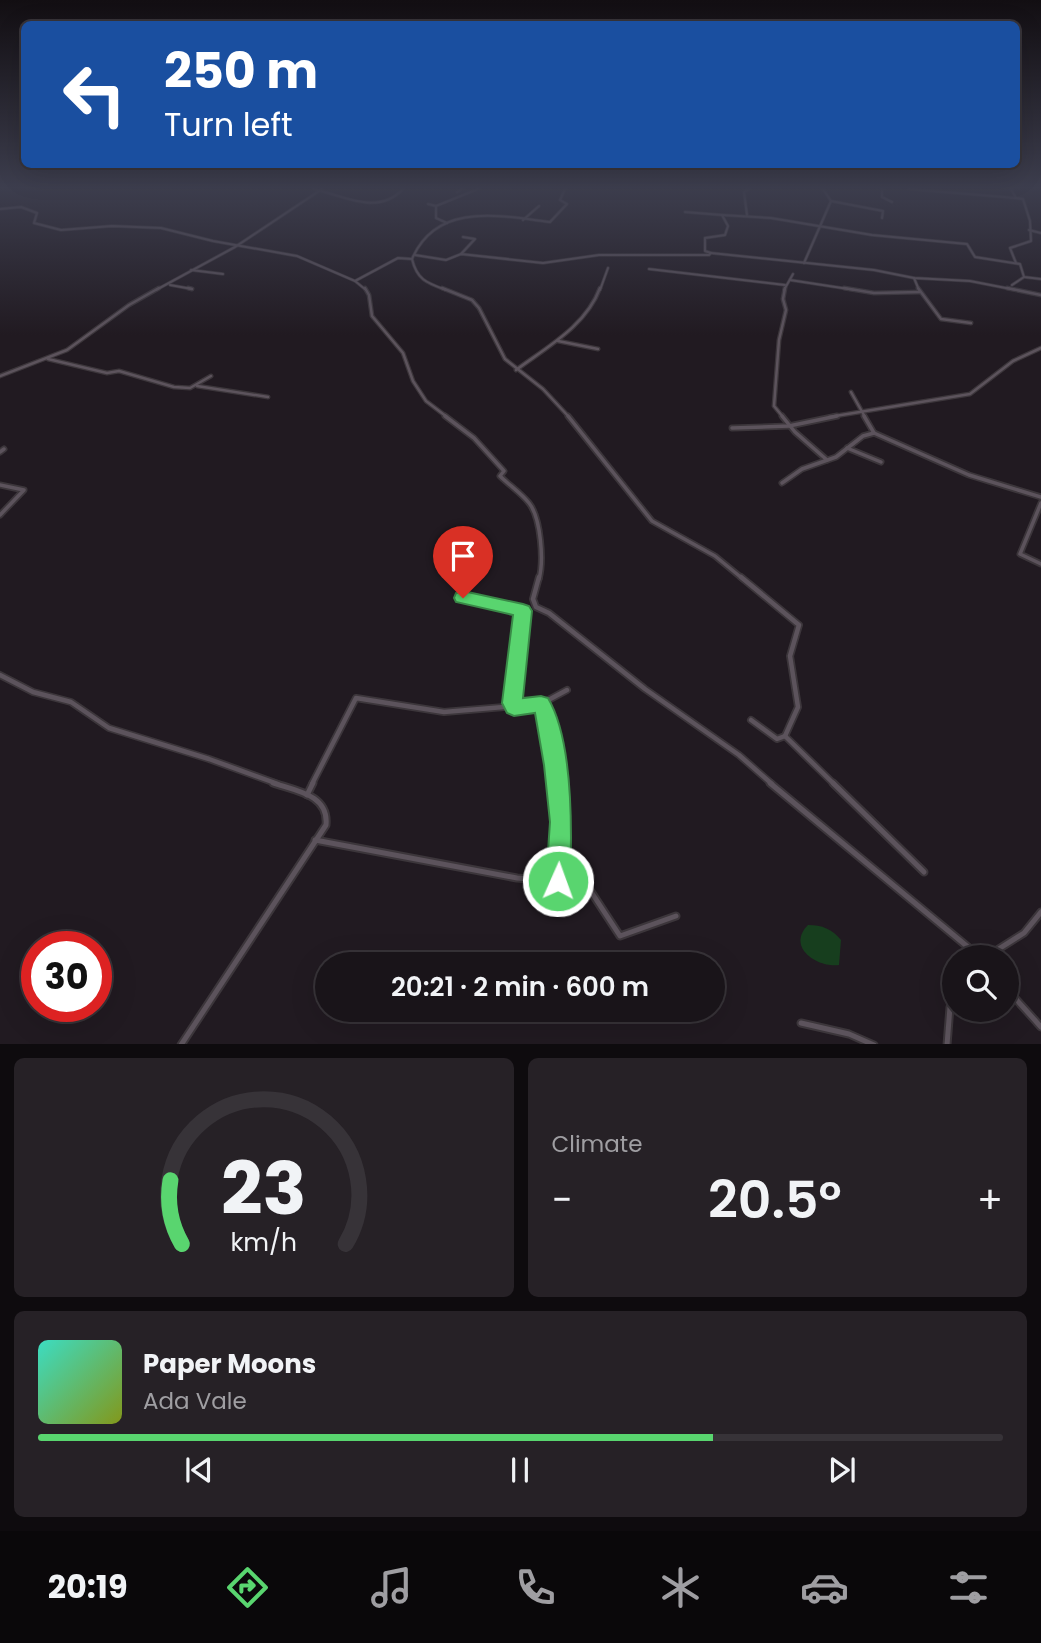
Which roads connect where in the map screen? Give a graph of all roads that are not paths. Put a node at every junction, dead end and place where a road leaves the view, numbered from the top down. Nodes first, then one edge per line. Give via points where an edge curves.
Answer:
1 (203, 238) edge
2 (247, 238) edge
3 (427, 238) edge
4 (467, 238) edge
5 (707, 238) edge
6 (814, 238) edge
7 (901, 238) edge
8 (1031, 238) edge
9 (235, 245) junction
10 (711, 253) junction
11 (461, 254) junction
12 (415, 255) junction
13 (412, 258) junction
14 (804, 263) junction
15 (1017, 264) junction
16 (608, 268) dead end
17 (649, 269) dead end
18 (191, 270) junction
19 (223, 274) dead end
20 (793, 274) dead end
21 (1024, 277) junction
22 (914, 278) junction
23 (1041, 279) edge
24 (790, 280) junction
25 (355, 281) junction
26 (167, 285) junction
27 (785, 285) junction
28 (1012, 285) dead end
29 (192, 289) dead end
30 (920, 292) junction
31 (1041, 295) edge
32 (971, 323) dead end
33 (558, 341) junction
34 (1041, 348) edge
35 (598, 349) dead end
36 (48, 359) junction
37 (516, 370) junction
38 (0, 376) edge
39 (211, 376) dead end
40 (197, 386) junction
41 (851, 392) dead end
42 (268, 397) dead end
43 (859, 411) junction
44 (789, 426) junction
45 (732, 428) dead end
46 (874, 433) junction
47 (847, 448) junction
48 (827, 460) junction
49 (881, 462) dead end
50 (782, 483) dead end
51 (0, 485) edge
52 (1041, 497) edge
53 (1041, 503) edge
54 (0, 515) edge
55 (1041, 564) edge
56 (463, 598) dead end
57 (0, 675) edge
58 (567, 690) dead end
59 (541, 704) junction
60 (514, 708) junction
61 (751, 720) dead end
62 (785, 736) junction
63 (307, 795) junction
64 (315, 840) junction
65 (924, 872) dead end
66 (558, 881) junction
67 (1041, 912) edge
68 (676, 916) dead end
69 (965, 945) edge
70 (1005, 945) edge
71 (1019, 1002) edge
72 (949, 1022) edge
73 (801, 1023) dead end
74 (1041, 1027) edge
75 (182, 1044) edge
76 (872, 1044) edge
77 (947, 1044) edge

1 - 9 street
2 - 9 street
3 - 12 street
4 - 11 street via 475,239
5 - 10 street via 705,251
6 - 14 street
7 - 15 street via 967,244 975,257
8 - 15 street via 1010,248
9 - 18 street
9 - 25 street via 297,256 317,262 327,273
10 - 11 street via 699,257 598,255 543,263
10 - 14 street
11 - 12 street via 446,260
12 - 13 street
13 - 25 street via 398,258
13 - 37 street via 418,279 472,300 498,349
14 - 22 street
15 - 21 street
16 - 33 street via 594,305
17 - 27 street
18 - 19 street
18 - 26 street
20 - 24 street
21 - 23 street
21 - 28 street
22 - 30 street
22 - 31 street via 970,281
24 - 27 street
24 - 30 street via 874,293
25 - 69 street via 369,295 372,316 403,353 413,382 426,401 493,456 504,471 499,476 530,504 543,565 533,599 536,607 739,755
26 - 29 street
26 - 36 street
27 - 44 street via 774,406
30 - 32 street via 941,319
33 - 35 street
33 - 37 street via 550,342
34 - 43 street via 1013,361 970,394
36 - 38 street
36 - 40 street via 107,373 119,371 174,387
37 - 62 street via 573,421 652,520 715,556 800,625 790,656 798,707
39 - 40 street
40 - 42 street
41 - 43 street
43 - 44 street
43 - 46 street
44 - 45 street
44 - 48 street
46 - 47 street
46 - 52 street via 969,475
47 - 48 street
47 - 49 street
48 - 50 street
51 - 54 street via 24,490
53 - 55 street via 1020,554
56 - 60 street via 523,611
57 - 63 street via 33,692 71,702 109,728
58 - 59 street
59 - 60 street
59 - 66 street via 555,765 561,822
60 - 63 street via 444,712 356,698
61 - 62 street via 778,738
62 - 65 street
63 - 64 street via 324,805 327,813 326,825
64 - 66 street via 517,878
64 - 75 street
66 - 68 street via 588,885 620,936
67 - 70 street via 1024,933
71 - 74 street
72 - 77 street
73 - 76 street

